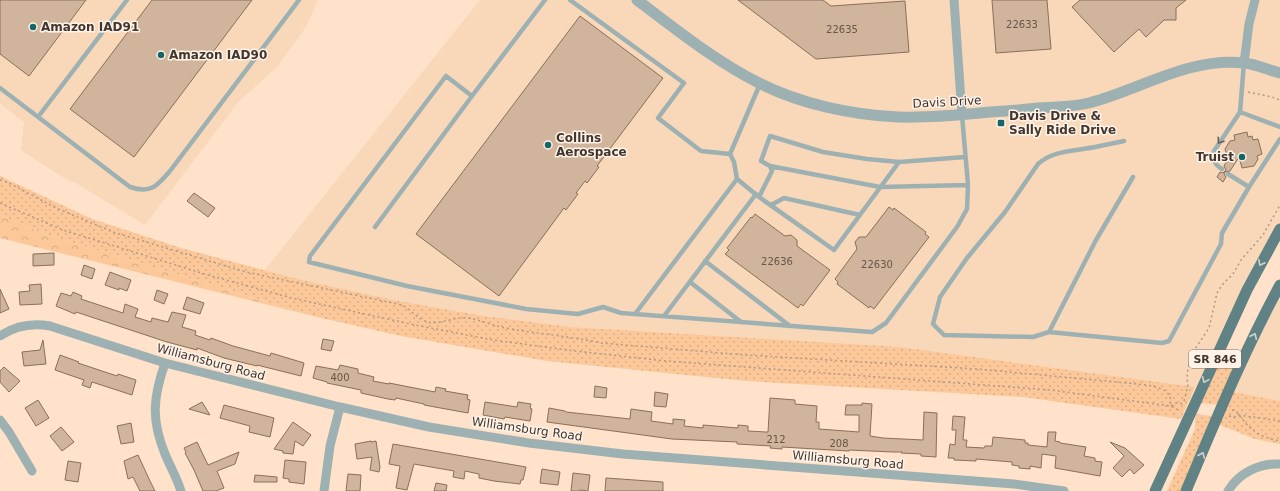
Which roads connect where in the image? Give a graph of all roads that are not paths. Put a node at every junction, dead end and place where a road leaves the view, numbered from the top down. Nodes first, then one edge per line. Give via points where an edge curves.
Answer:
1 (127, 0) edge
2 (299, 0) edge
3 (545, 0) edge
4 (570, 0) edge
5 (637, 0) edge
6 (954, 0) edge
7 (1255, 0) edge
8 (1244, 63) junction
9 (1280, 73) edge
10 (760, 84) junction
11 (0, 88) edge
12 (472, 96) junction
13 (1240, 112) junction
14 (962, 115) junction
15 (38, 117) junction
16 (1280, 126) edge
17 (1280, 139) edge
18 (1124, 141) dead end
19 (730, 154) junction
20 (965, 157) junction
21 (899, 162) junction
22 (770, 166) junction
23 (1222, 169) dead end
24 (1228, 174) dead end
25 (1133, 177) dead end
26 (737, 179) junction
27 (968, 185) junction
28 (880, 187) junction
29 (1249, 187) junction
30 (757, 195) junction
31 (771, 205) junction
32 (860, 215) junction
33 (375, 227) dead end
34 (1280, 229) edge
35 (705, 261) junction
36 (690, 282) junction
37 (1280, 285) edge
38 (635, 314) junction
39 (664, 316) junction
40 (741, 322) junction
41 (790, 326) junction
42 (1048, 332) junction
43 (0, 336) edge
44 (165, 363) junction
45 (340, 407) junction
46 (0, 420) edge
47 (1280, 464) edge
48 (32, 471) dead end
49 (976, 486) edge
50 (181, 491) edge
51 (324, 491) edge
52 (1064, 491) edge
53 (1155, 491) edge
54 (1186, 491) edge
55 (1228, 491) edge

1 - 15 lane
2 - 15 lane via 170,171 151,188 141,191 130,188
3 - 12 lane
4 - 19 lane via 684,83 658,118 701,151
5 - 10 street, Davis Drive via 714,58
6 - 14 street
7 - 8 street
8 - 9 street, Davis Drive
8 - 13 lane
8 - 14 street, Davis Drive via 1222,63 1170,74 1087,104
10 - 14 street, Davis Drive via 808,102 852,112 899,117
10 - 19 lane
11 - 15 lane
12 - 33 lane
12 - 38 lane via 446,76 310,256 309,262 407,286 526,308 578,314 603,307 621,313
13 - 16 lane
13 -> 23 lane via 1212,157
14 - 20 lane
17 - 29 lane
18 - 42 lane via 1044,158 940,297 933,324 944,335 1033,338
19 - 26 lane
20 - 21 lane
20 - 27 lane
21 - 22 lane via 823,152 770,136 761,161
21 - 28 lane
22 - 28 lane
22 - 30 lane via 772,172
24 - 29 lane
25 - 42 lane via 1096,240
26 - 30 lane
26 - 38 lane
27 - 28 lane
27 - 41 lane via 967,209 957,227 886,323 872,332
28 - 32 lane
29 - 42 lane via 1222,233 1221,244 1169,341 1162,343
30 - 31 lane
30 - 35 lane
31 - 32 lane via 784,198
31 - 32 lane via 834,250
34 -> 53 main road, SR 846 via 1187,407
35 - 36 lane
35 - 41 lane
36 - 39 lane
36 - 40 lane
54 -> 37 main road, SR 846 via 1224,412 1258,328
38 - 39 lane
39 - 40 lane
40 - 41 lane
43 - 44 street, Williamsburg Road via 17,328 50,326
44 - 45 street, Williamsburg Road
44 - 50 street via 156,396 154,416 158,435
45 - 49 street, Williamsburg Road via 529,443
45 - 51 street via 330,446
46 - 48 street
47 - 55 street via 1254,468 1238,478
49 - 52 street, Williamsburg Road via 1014,484

